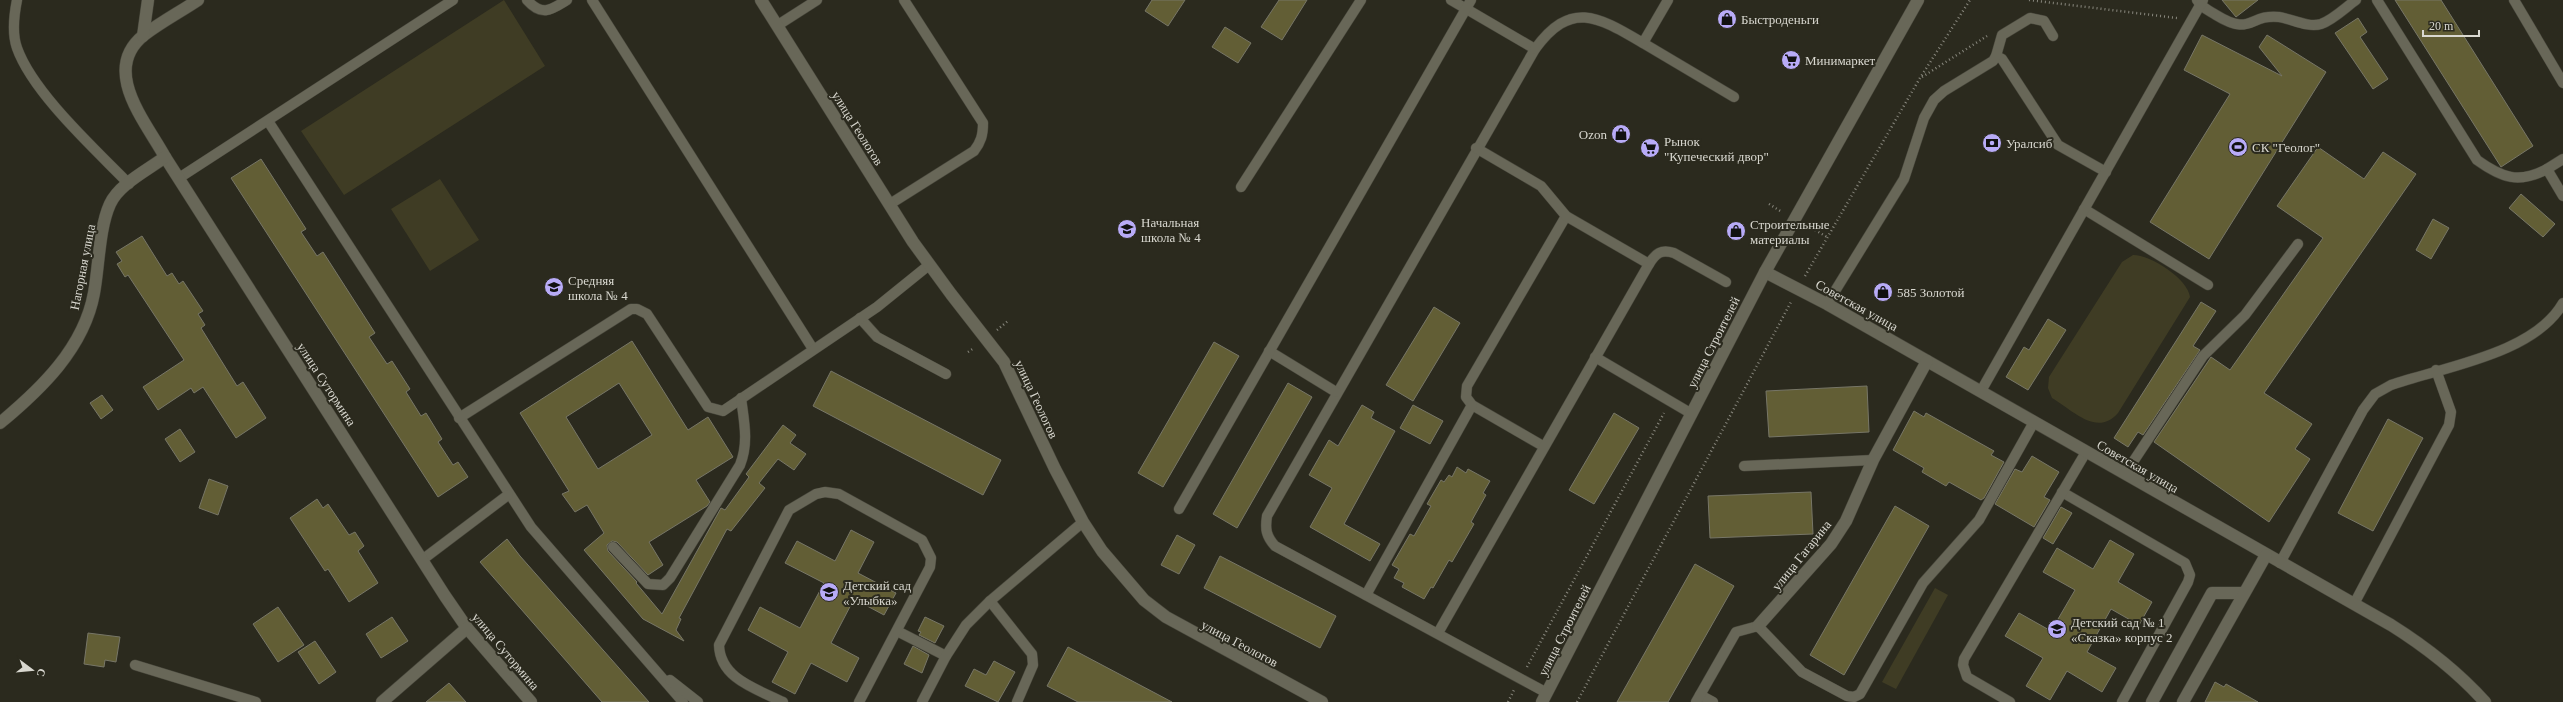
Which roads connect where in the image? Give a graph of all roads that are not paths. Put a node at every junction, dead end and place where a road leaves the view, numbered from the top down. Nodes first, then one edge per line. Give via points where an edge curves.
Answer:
1 (17, 0) edge
2 (148, 0) edge
3 (198, 0) edge
4 (453, 0) edge
5 (527, 0) edge
6 (567, 0) edge
7 (592, 0) edge
8 (761, 0) edge
9 (817, 0) edge
10 (904, 0) edge
11 (1361, 0) edge
12 (1451, 0) edge
13 (1668, 0) edge
14 (1918, 0) edge
15 (2356, 0) edge
16 (2377, 0) edge
17 (2514, 0) edge
18 (2200, 2) edge
19 (1469, 4) edge
20 (778, 25) junction
21 (143, 36) junction
22 (2053, 36) dead end
23 (1643, 43) junction
24 (1535, 48) junction
25 (1996, 56) junction
26 (2563, 83) edge
27 (1734, 97) dead end
28 (268, 121) junction
29 (1476, 148) junction
30 (165, 157) junction
31 (2563, 158) edge
32 (2547, 170) junction
33 (2106, 172) junction
34 (179, 178) junction
35 (129, 184) junction
36 (1241, 187) dead end
37 (2563, 196) edge
38 (890, 204) junction
39 (2084, 209) junction
40 (1566, 216) junction
41 (2298, 244) dead end
42 (1649, 264) junction
43 (929, 265) junction
44 (1765, 272) junction
45 (1726, 282) dead end
46 (2208, 285) dead end
47 (1827, 304) junction
48 (2563, 304) edge
49 (860, 318) junction
50 (813, 349) junction
51 (1269, 351) junction
52 (1595, 357) junction
53 (1927, 361) junction
54 (2436, 370) junction
55 (946, 374) dead end
56 (1336, 392) junction
57 (1981, 392) junction
58 (741, 398) junction
59 (1472, 405) junction
60 (1692, 414) junction
61 (459, 418) junction
62 (2034, 422) junction
63 (0, 423) edge
64 (1543, 446) junction
65 (2086, 452) junction
66 (1873, 460) junction
67 (1744, 466) dead end
68 (2124, 474) junction
69 (2062, 492) junction
70 (508, 495) junction
71 (1179, 509) dead end
72 (1083, 522) junction
73 (613, 546) dead end
74 (2266, 555) junction
75 (422, 560) junction
76 (2280, 563) junction
77 (2244, 593) junction
78 (1366, 595) junction
79 (990, 600) junction
80 (2354, 604) junction
81 (1758, 626) junction
82 (467, 628) junction
83 (897, 631) junction
84 (1438, 633) junction
85 (946, 656) junction
86 (650, 664) junction
87 (135, 665) dead end
88 (1545, 697) edge
89 (1698, 698) edge
90 (256, 702) edge
91 (382, 702) edge
92 (531, 702) edge
93 (683, 702) edge
94 (698, 702) edge
95 (783, 702) edge
96 (859, 702) edge
97 (922, 702) edge
98 (1017, 702) edge
99 (1322, 702) edge
100 (1713, 702) edge
101 (2010, 702) edge
102 (2122, 702) edge
103 (2152, 702) edge
104 (2183, 702) edge
105 (2485, 702) edge

1 - 35 lane via 14,23 16,47 24,64 67,120
2 - 21 street
3 - 21 street
4 - 28 lane
5 - 6 lane via 534,8 543,11 552,10
7 - 50 lane
8 - 20 street, улица Геологов
9 - 20 lane
10 - 38 lane via 982,123 983,133 974,152
11 - 36 lane
12 - 19 lane
13 - 23 lane
14 - 44 street, улица Строителей
15 - 18 lane via 2322,23 2314,25 2267,17 2246,25 2234,25
16 - 32 lane via 2477,160 2488,168 2515,179 2533,177
17 - 26 lane
18 - 33 lane
19 - 24 lane
19 - 51 lane
20 - 38 street, улица Геологов
21 - 30 street, улица Сутормина via 130,51 125,65 125,78 129,92
22 - 25 lane via 2044,21 2030,18 2002,35
23 - 24 lane via 1598,17 1579,14 1557,22 1546,31
23 - 27 lane
24 - 29 lane
25 - 33 lane via 2002,59 2058,145
25 - 47 lane via 1934,100 1924,118 1904,179
28 - 34 lane
28 - 61 lane
29 - 40 lane via 1541,186
29 - 56 lane
30 - 34 street, улица Сутормина
30 - 35 street, Нагорная улица
31 - 32 lane
32 - 37 lane
33 - 39 lane
34 - 75 street, улица Сутормина
35 - 63 street, Нагорная улица via 110,203 91,306 78,337 38,390
38 - 43 street, улица Геологов
39 - 46 lane
39 - 57 lane
40 - 42 lane
40 - 59 lane via 1467,386 1466,396
41 - 68 lane via 2255,303 2203,356
42 - 45 lane via 1655,255 1666,250
42 - 52 lane
43 - 49 lane
43 - 72 street, улица Геологов via 1004,362
44 - 47 street, Советская улица
44 - 60 street, улица Строителей
47 - 53 street, Советская улица
48 - 54 lane via 2556,315 2530,336 2499,350
49 - 50 lane
49 - 55 lane via 877,337
50 - 58 lane
51 - 56 lane
51 - 71 lane
52 - 60 lane
52 - 64 lane
53 - 57 street, Советская улица
53 - 66 street, улица Гагарина
54 - 76 lane via 2383,389 2369,401
54 - 80 lane via 2451,412 2449,425
56 - 78 lane via 1267,516 1265,526 1269,539 1275,546
57 - 62 street, Советская улица
58 - 61 lane via 723,411 708,407 647,314 631,309
58 - 73 lane via 745,454 670,578 663,585 648,584
59 - 64 lane
59 - 78 lane
60 - 88 street, улица Строителей
61 - 70 lane
62 - 65 street, Советская улица
62 - 81 lane via 1979,520 1923,583 1860,694 1854,697 1847,696 1802,672
64 - 84 lane
65 - 68 street, Советская улица
65 - 69 lane
66 - 67 lane
66 - 81 street, улица Гагарина via 1846,521 1831,544
68 - 74 street, Советская улица
69 - 101 lane via 1964,659 1967,677
69 - 102 lane via 2185,563 2189,569 2188,582
70 - 75 lane
70 - 86 lane via 531,527
72 - 79 lane
72 - 99 street, улица Геологов via 1125,580 1144,600 1166,617
74 - 76 street, Советская улица
74 - 77 street
75 - 82 street, улица Сутормина
76 - 80 street, Советская улица
77 - 103 street via 2212,593
77 - 104 street
78 - 84 lane
79 - 85 lane via 966,625
79 - 98 lane via 1032,654 1033,665
80 - 105 street, Советская улица via 2432,652
81 - 89 lane via 1736,632
82 - 91 street
82 - 92 street, улица Сутормина
83 - 85 lane
83 - 95 lane via 930,567 931,558 926,544 839,494 816,494 795,505 783,519 719,645 720,656 732,676
83 - 96 lane
84 - 88 lane via 1521,678
85 - 97 lane
86 - 93 lane
86 - 94 lane
87 - 90 lane
89 - 100 lane

